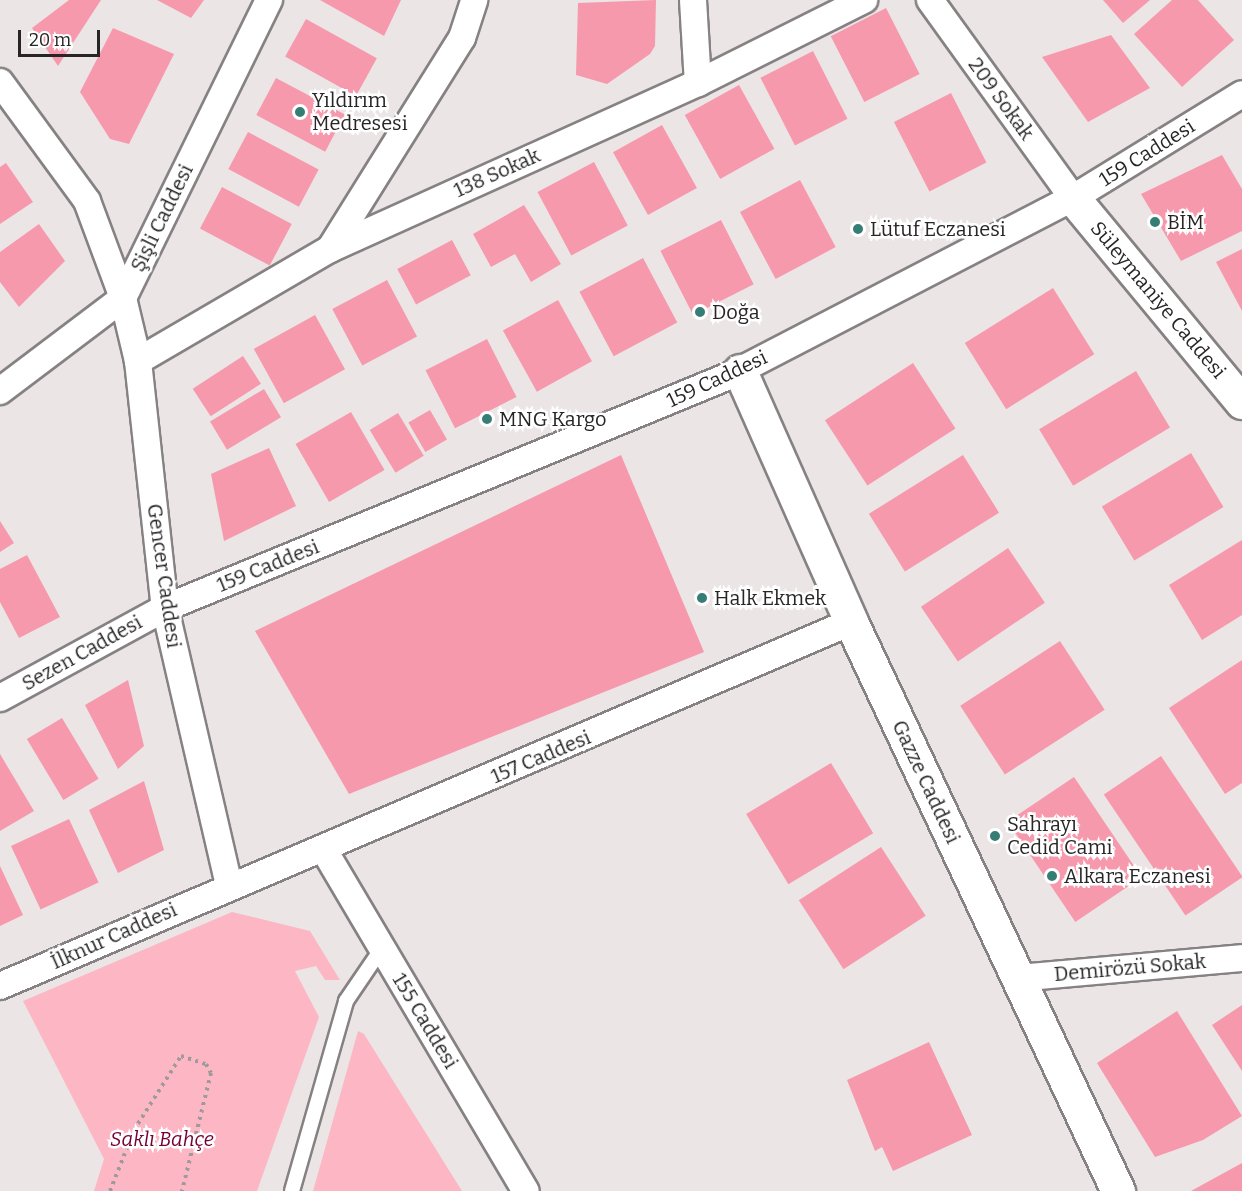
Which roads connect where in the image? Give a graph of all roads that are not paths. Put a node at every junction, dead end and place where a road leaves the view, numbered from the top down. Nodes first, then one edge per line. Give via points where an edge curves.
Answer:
1 (269, 0) edge
2 (474, 0) edge
3 (693, 0) edge
4 (864, 0) edge
5 (930, 0) edge
6 (0, 82) edge
7 (698, 83) junction
8 (1242, 94) edge
9 (1073, 198) junction
10 (330, 249) junction
11 (123, 298) junction
12 (138, 361) junction
13 (740, 371) junction
14 (0, 391) edge
15 (1242, 402) edge
16 (165, 608) junction
17 (850, 622) junction
18 (0, 698) edge
19 (324, 850) junction
20 (229, 886) junction
21 (382, 948) junction
22 (1242, 958) edge
23 (1018, 978) junction
24 (0, 986) edge
25 (292, 1191) edge
26 (526, 1191) edge
27 (1118, 1191) edge

1 - 11 street, Şişli Caddesi
2 - 10 street via 462,38
3 - 7 street
4 - 7 street, 138 Sokak
5 - 9 street, 209 Sokak
6 - 11 street, Gencer Caddesi via 87,201
7 - 10 street, 138 Sokak
8 - 9 street, 159 Caddesi
9 - 13 street, 159 Caddesi
9 - 15 main road, Süleymaniye Caddesi
10 - 12 street, 138 Sokak
11 - 12 street, Gencer Caddesi
11 - 14 street, Şişli Caddesi
12 - 16 street, Gencer Caddesi
13 - 16 street, 159 Caddesi
13 - 17 main road, Gazze Caddesi
16 - 18 street, Sezen Caddesi
16 - 20 street, Gencer Caddesi
17 - 19 street, 157 Caddesi
17 - 23 main road, Gazze Caddesi
19 - 20 street, 157 Caddesi
19 - 21 street, 155 Caddesi
20 - 24 street, İlknur Caddesi
21 - 25 lane via 346,1001
21 - 26 street, 155 Caddesi
22 - 23 street, Demirözü Sokak
23 - 27 main road, Gazze Caddesi

